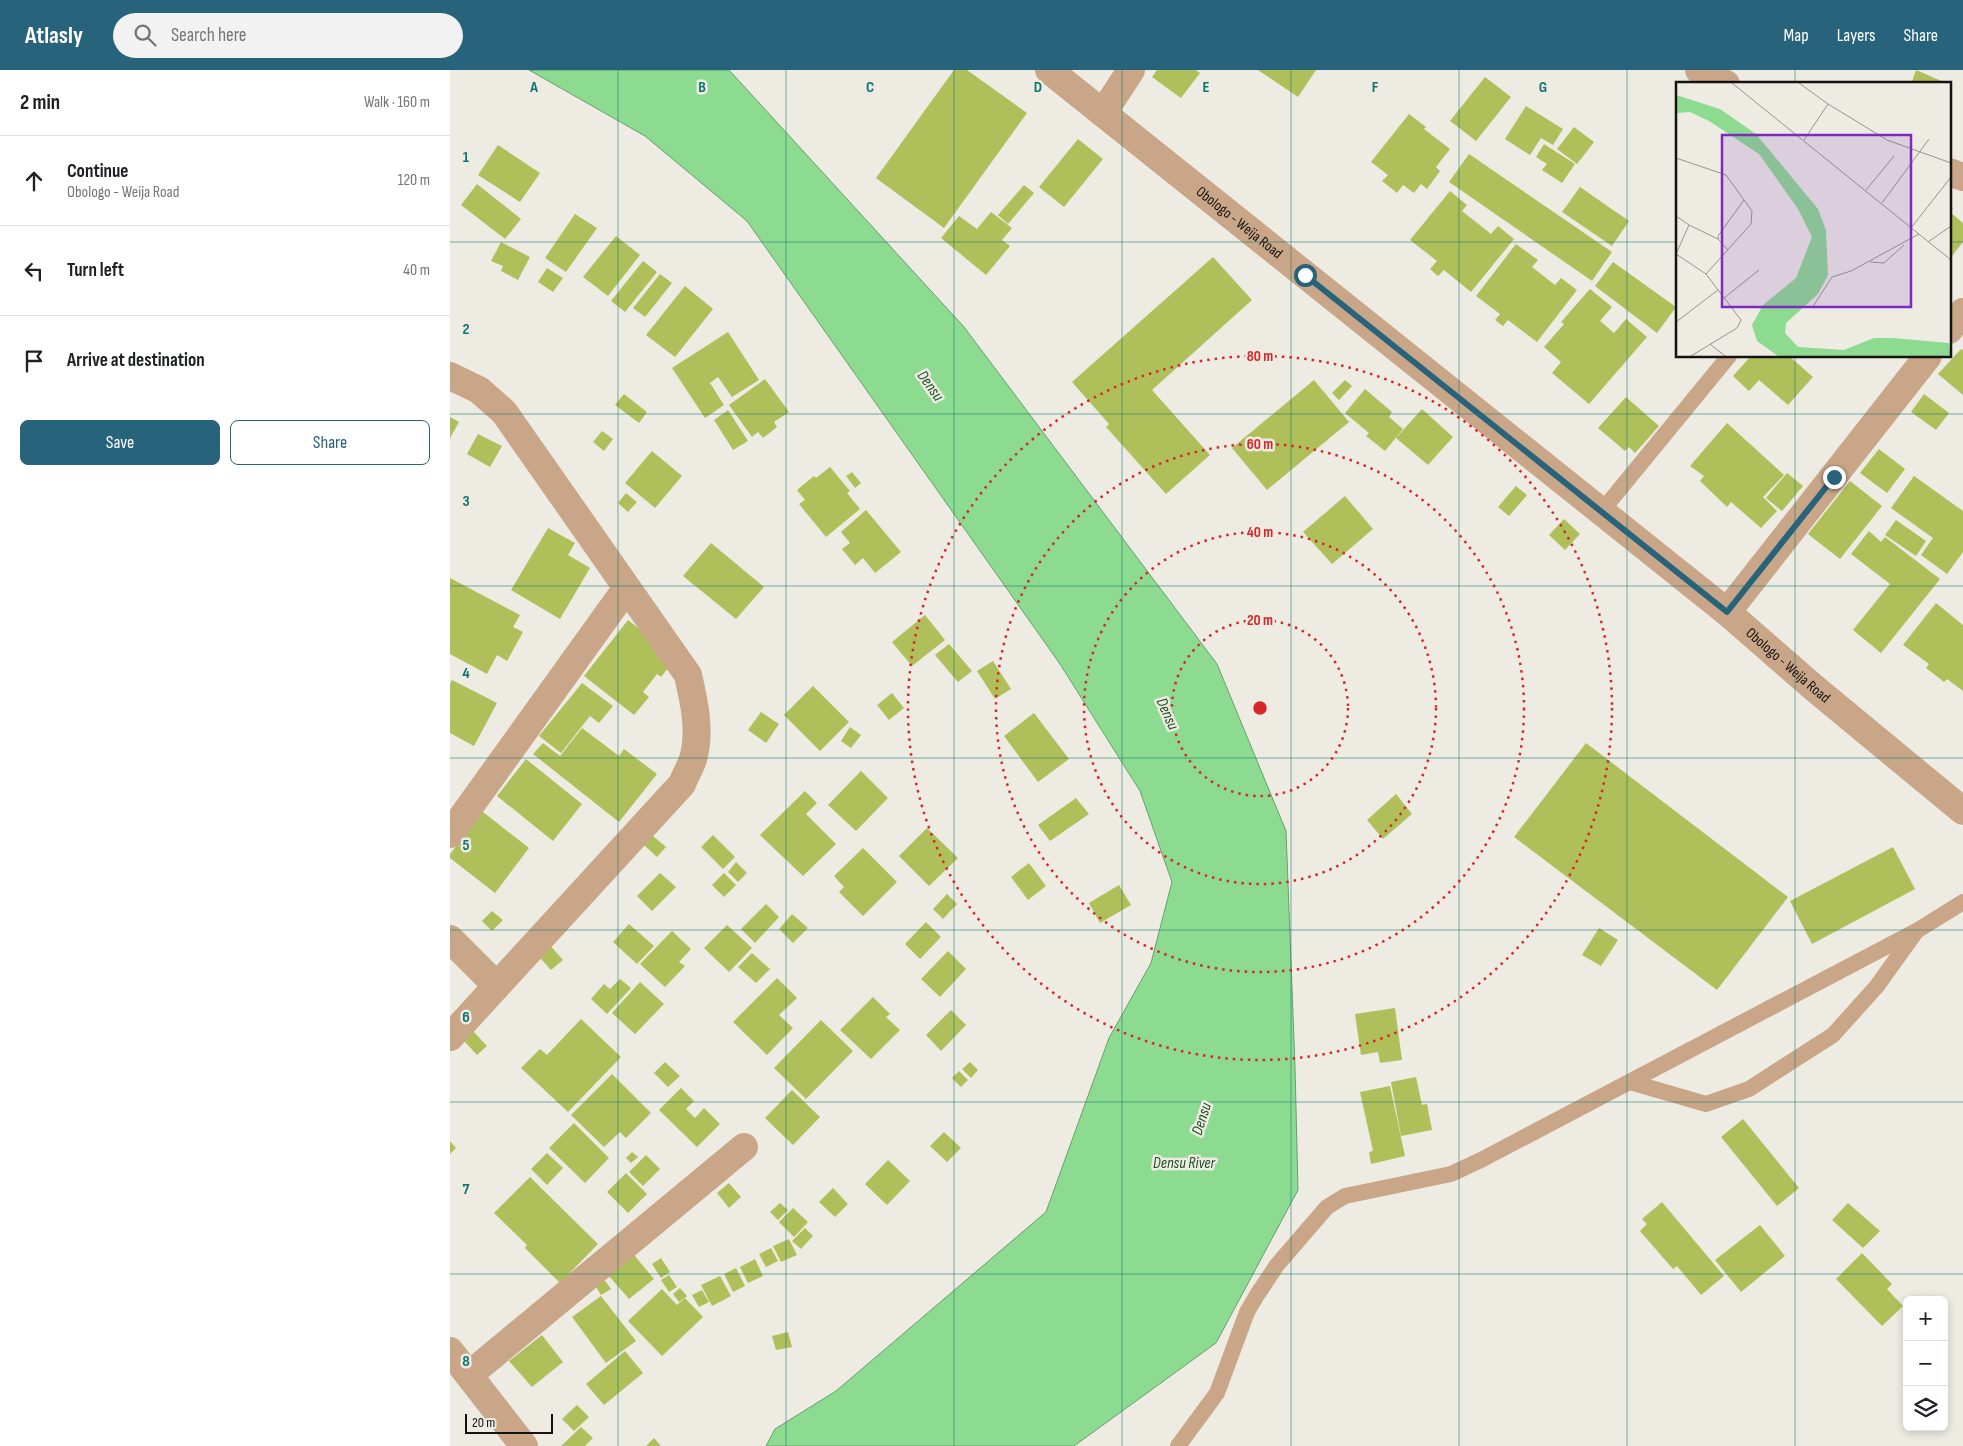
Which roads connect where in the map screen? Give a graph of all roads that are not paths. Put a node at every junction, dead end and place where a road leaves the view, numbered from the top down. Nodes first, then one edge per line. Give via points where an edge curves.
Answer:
1 (1048, 70) edge
2 (1131, 70) edge
3 (1700, 70) edge
4 (1722, 82) edge
5 (1103, 113) junction
6 (1950, 172) edge
7 (1963, 177) edge
8 (1963, 312) edge
9 (1950, 329) edge
10 (1727, 358) edge
11 (1926, 358) edge
12 (450, 376) edge
13 (1601, 512) junction
14 (626, 589) junction
15 (1727, 612) junction
16 (1962, 809) edge
17 (450, 834) edge
18 (1963, 902) edge
19 (1918, 930) junction
20 (450, 939) edge
21 (496, 985) junction
22 (450, 1037) edge
23 (1630, 1082) junction
24 (744, 1147) dead end
25 (450, 1351) edge
26 (469, 1375) junction
27 (524, 1446) edge
28 (1178, 1446) edge

1 - 5 street, Obologo - Weija Road
2 - 5 street
3 - 4 street
5 - 13 street, Obologo - Weija Road
6 - 7 street
8 - 9 street
10 - 13 lane
11 - 15 street
12 - 14 street via 479,390 504,412
13 - 15 street, Obologo - Weija Road
14 - 17 street
14 - 21 street via 688,675 696,729 693,758 682,784
15 - 16 street, Obologo - Weija Road
18 - 19 lane
19 - 23 lane
19 - 23 lane via 1877,986 1833,1035 1748,1089 1706,1104
20 - 21 street
21 - 22 street
23 - 28 lane via 1451,1174 1345,1196 1327,1207 1277,1265 1257,1295 1247,1312 1217,1393
24 - 26 street
25 - 26 street
26 - 27 street

